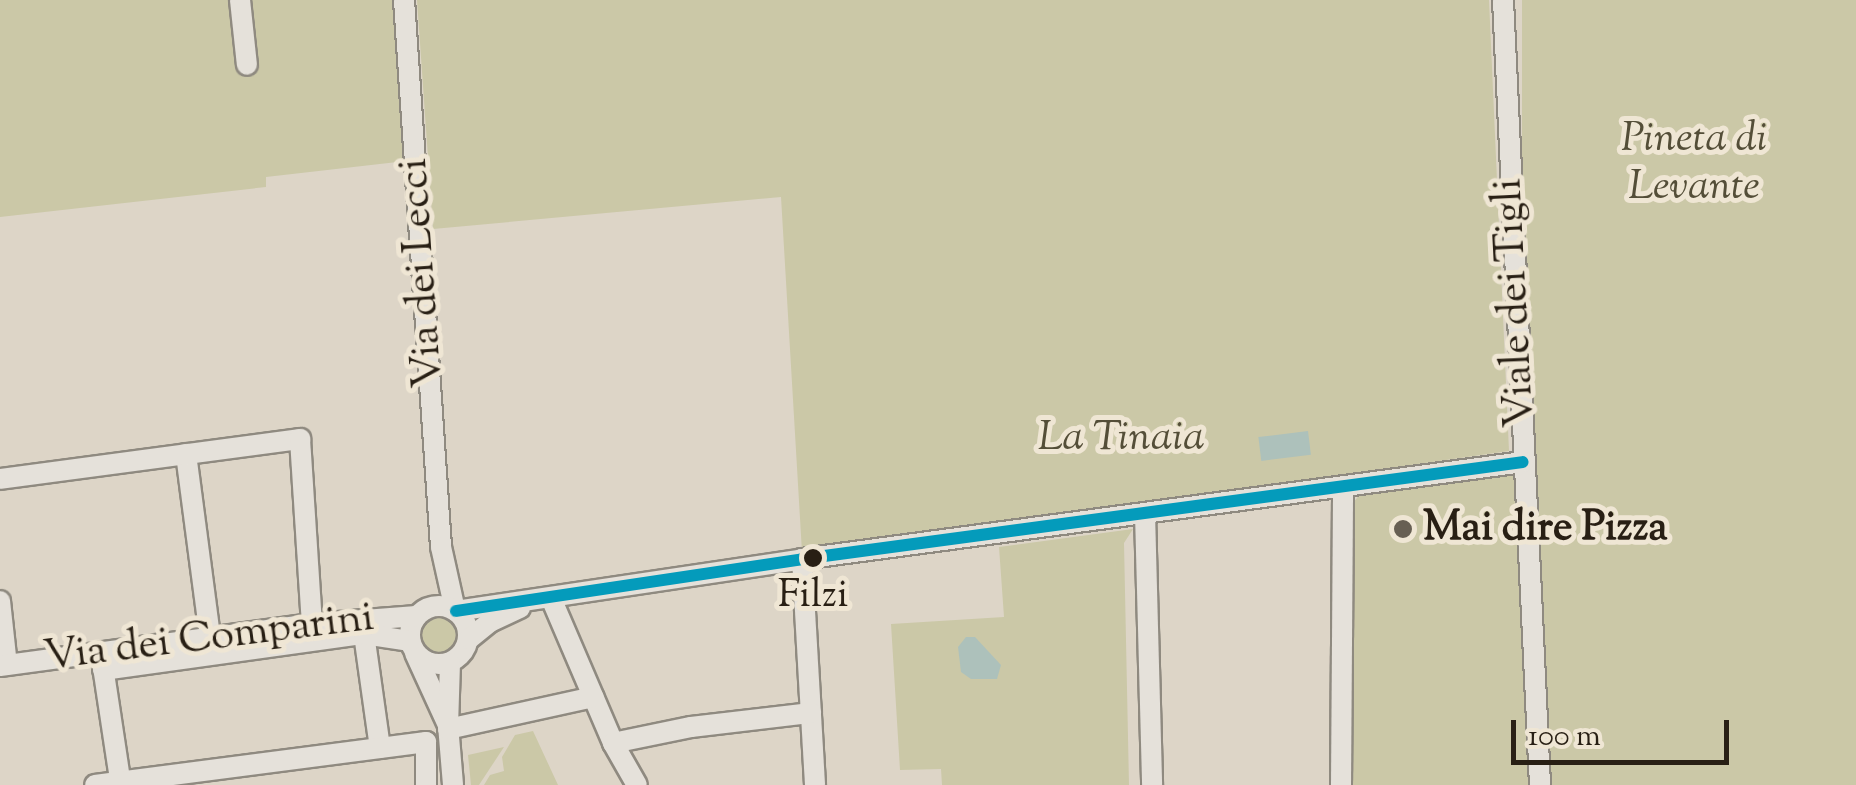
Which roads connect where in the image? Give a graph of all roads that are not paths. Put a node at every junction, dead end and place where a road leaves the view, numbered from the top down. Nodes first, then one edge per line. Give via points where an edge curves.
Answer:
1 (240, 0) edge
2 (404, 0) edge
3 (1503, 0) edge
4 (246, 65) dead end
5 (186, 454) junction
6 (1523, 462) junction
7 (0, 478) edge
8 (1343, 487) junction
9 (1145, 514) junction
10 (441, 546) junction
11 (802, 558) junction
12 (544, 599) junction
13 (0, 601) edge
14 (456, 610) junction
15 (425, 611) junction
16 (312, 624) junction
17 (364, 634) junction
18 (210, 638) junction
19 (469, 640) junction
20 (413, 647) junction
21 (102, 662) junction
22 (450, 662) junction
23 (3, 665) edge
24 (594, 697) junction
25 (810, 713) junction
26 (448, 727) junction
27 (613, 743) junction
28 (380, 748) junction
29 (236, 777) edge
30 (121, 783) edge
31 (452, 783) edge
32 (95, 785) edge
33 (426, 785) edge
34 (638, 785) edge
35 (815, 785) edge
36 (1152, 785) edge
37 (1341, 785) edge
38 (1540, 785) edge

1 - 4 street
2 - 10 street, Via dei Lecci
3 - 6 street, Viale dei Tigli
5 - 7 street
5 - 16 street via 300,439
5 - 18 street
6 - 8 street
6 - 38 street, Viale dei Tigli
8 - 9 street
8 - 37 street
9 - 11 street
9 - 36 street
10 - 14 street, Via dei Lecci
10 - 15 street, Via dei Lecci
11 - 12 street
11 - 25 street
12 - 14 street
12 - 19 street via 490,622
12 - 24 street
13 - 23 street
14 - 15 street
14 - 19 street
15 - 16 street, Via dei Comparini
15 - 20 street
16 - 18 street, Via dei Comparini
17 - 20 street, Via dei Comparini
17 - 21 street, Via dei Comparini
17 - 28 street
18 - 21 street, Via dei Comparini
19 - 22 street
20 - 22 street via 434,664
20 - 26 street
21 - 23 street, Via dei Comparini
21 - 30 street
22 - 26 street
24 - 26 street
24 - 27 street
25 - 27 street
25 - 35 street
26 - 31 street
27 - 34 street
28 - 29 street
28 - 33 street via 426,742
29 - 30 street
30 - 32 street

